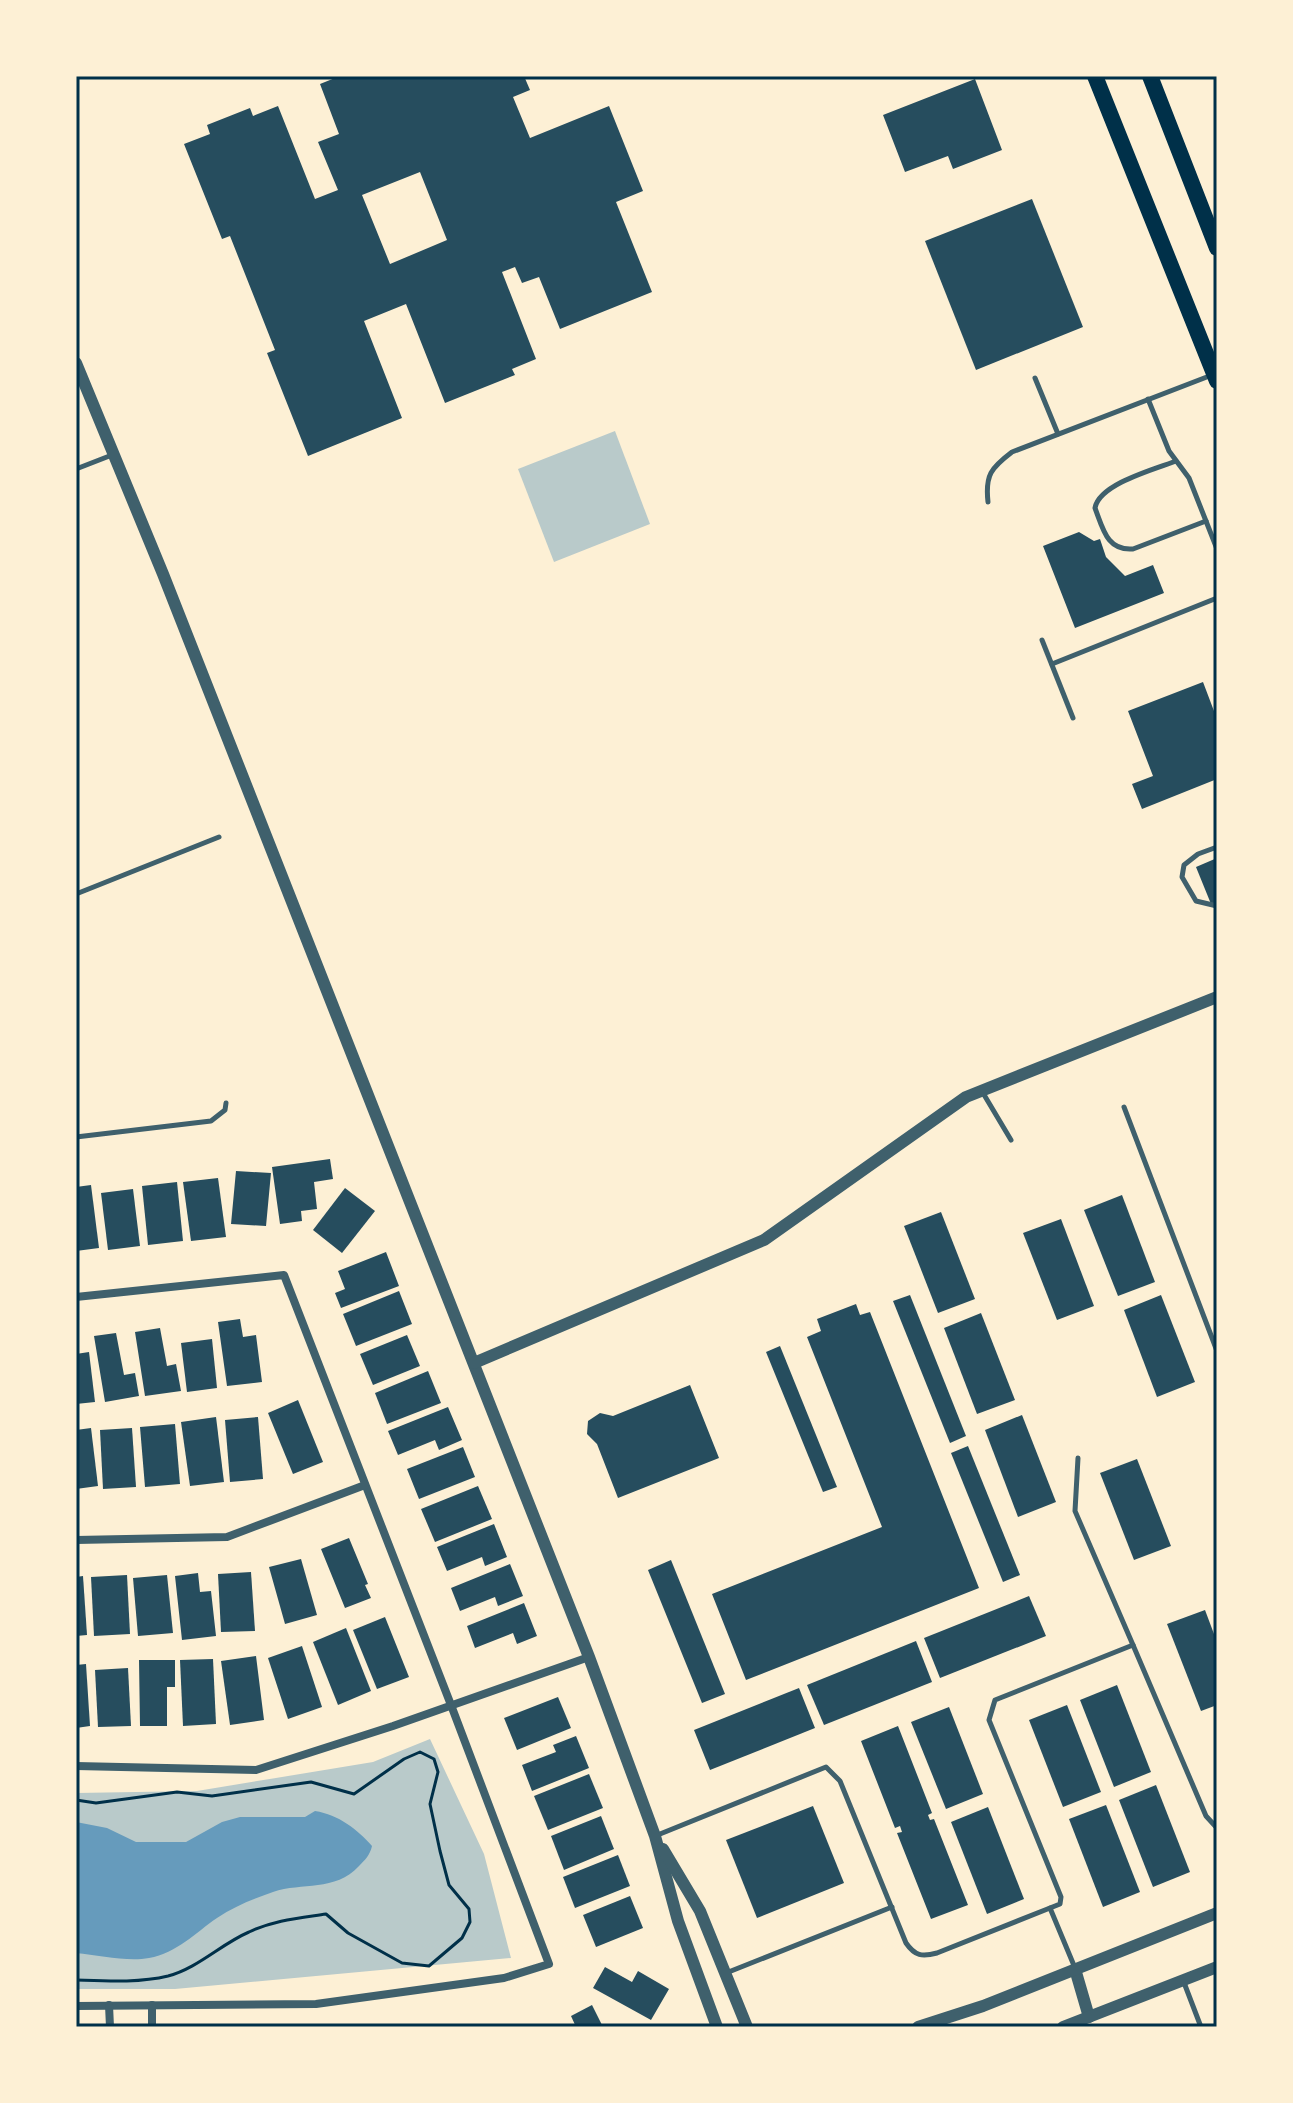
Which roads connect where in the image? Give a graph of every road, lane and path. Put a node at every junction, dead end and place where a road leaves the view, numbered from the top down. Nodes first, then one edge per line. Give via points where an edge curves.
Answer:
1 (1095, 76) edge
2 (1150, 76) edge
3 (1217, 248) edge
4 (76, 363) edge
5 (1216, 376) edge
6 (1035, 378) dead end
7 (1148, 399) junction
8 (1058, 434) junction
9 (112, 455) junction
10 (1176, 461) junction
11 (76, 469) edge
12 (988, 502) dead end
13 (1206, 521) junction
14 (1217, 549) edge
15 (1217, 598) edge
16 (1042, 640) dead end
17 (1052, 664) junction
18 (1073, 718) dead end
19 (219, 837) dead end
20 (1217, 847) edge
21 (76, 894) edge
22 (1217, 906) edge
23 (1217, 997) edge
24 (982, 1091) junction
25 (226, 1103) dead end
26 (1124, 1107) dead end
27 (76, 1137) edge
28 (1011, 1140) dead end
29 (76, 1297) edge
30 (1217, 1351) edge
31 (474, 1363) junction
32 (1078, 1458) dead end
33 (365, 1485) junction
34 (76, 1540) edge
35 (1133, 1645) junction
36 (589, 1657) junction
37 (451, 1705) junction
38 (76, 1766) edge
39 (76, 1800) edge
40 (1217, 1828) edge
41 (655, 1836) junction
42 (892, 1907) junction
43 (1050, 1908) junction
44 (1217, 1913) edge
45 (1217, 1967) edge
46 (1075, 1969) junction
47 (725, 1973) junction
48 (76, 1980) edge
49 (1183, 1980) junction
50 (109, 2005) junction
51 (152, 2005) junction
52 (76, 2006) edge
53 (1089, 2017) junction
54 (110, 2027) edge
55 (152, 2027) edge
56 (717, 2027) edge
57 (747, 2027) edge
58 (918, 2027) edge
59 (1063, 2027) edge
60 (1201, 2027) edge

1 - 5 main road
2 - 3 main road
4 - 9 street
5 - 7 lane
6 - 8 lane
7 - 8 lane
7 - 10 lane
8 - 12 lane via 996,464 986,482
9 - 11 lane
9 - 31 street
10 - 13 lane via 1189,478
10 - 13 lane via 1100,496 1095,508 1103,530 1122,550
13 - 14 lane
15 - 17 lane
16 - 17 lane
17 - 18 lane
19 - 21 lane
20 - 22 lane via 1184,865 1182,877 1196,901
23 - 24 street
24 - 28 lane
24 - 31 street via 966,1097 764,1240
25 - 27 lane via 211,1121
26 - 30 lane
29 - 33 street via 284,1275
31 - 36 street
32 - 35 lane via 1075,1511
33 - 34 street via 227,1537
33 - 37 street
35 - 40 lane via 1206,1816
35 - 43 lane via 995,1700 989,1720 1061,1897 1060,1904
36 - 37 street
36 - 41 street
37 - 38 street via 256,1770
37 - 51 street via 549,1964 504,1978 316,2004
39 - 48 path via 96,1803 177,1792 212,1796 311,1782 354,1794 420,1752 434,1759 438,1772 430,1804 449,1885 469,1909 470,1922 462,1938 429,1966 402,1963 348,1933 326,1914 282,1920 248,1932 168,1976
41 - 42 lane via 826,1767 840,1781
41 - 47 street via 700,1911
41 - 56 street via 678,1921
42 - 43 lane via 906,1943 923,1956
42 - 47 lane
43 - 46 lane
44 - 46 street
45 - 49 street
46 - 53 street
46 - 58 street
47 - 57 street
49 - 53 street
49 - 60 lane
50 - 51 street
50 - 52 street
50 - 54 street
51 - 55 street
53 - 59 street

